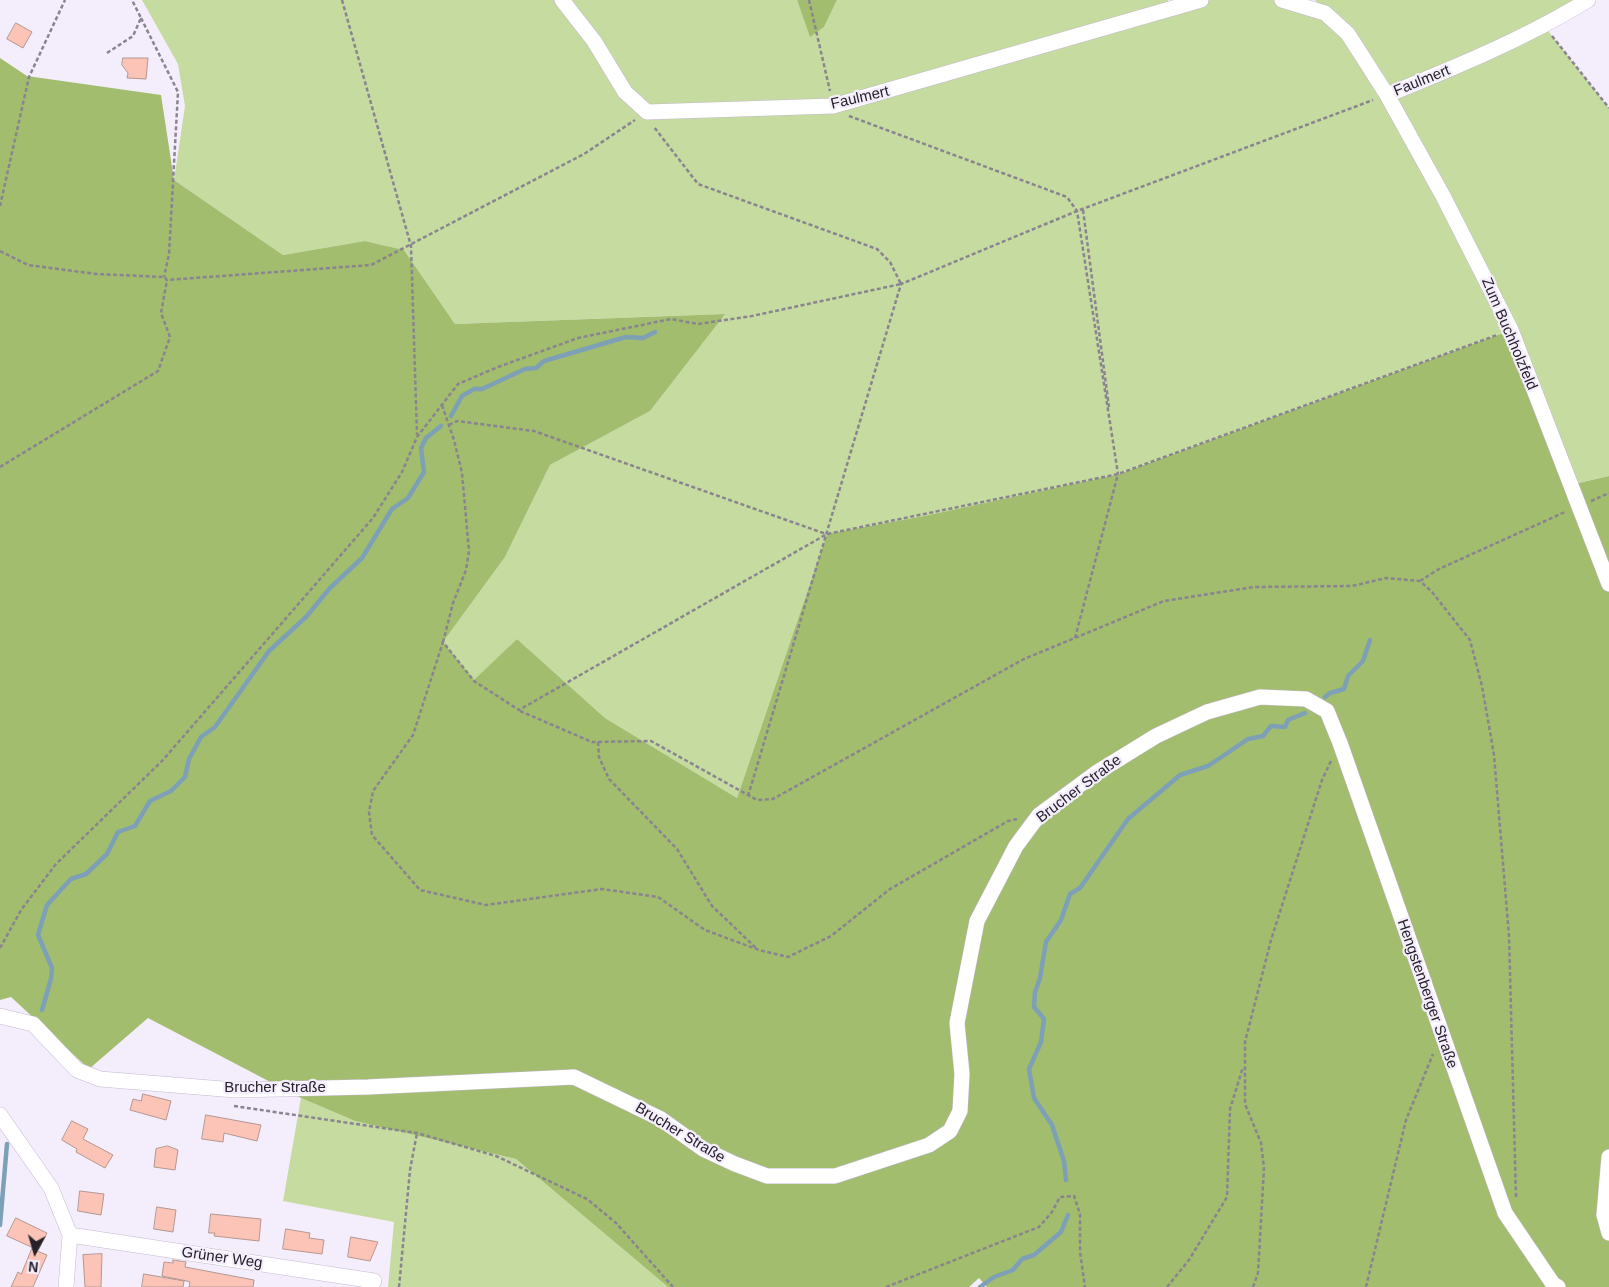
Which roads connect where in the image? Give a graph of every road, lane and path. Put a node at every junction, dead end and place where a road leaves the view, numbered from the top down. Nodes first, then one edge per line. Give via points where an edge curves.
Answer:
1 (64, 0) edge
2 (132, 0) edge
3 (342, 0) edge
4 (562, 0) edge
5 (809, 0) edge
6 (1201, 0) edge
7 (1282, 0) edge
8 (1315, 0) edge
9 (1588, 0) edge
10 (1325, 13) junction
11 (141, 18) junction
12 (1544, 27) junction
13 (107, 53) dead end
14 (1387, 95) junction
15 (828, 106) junction
16 (1609, 108) edge
17 (647, 112) junction
18 (0, 206) edge
19 (1083, 210) junction
20 (1077, 211) junction
21 (411, 246) junction
22 (0, 251) edge
23 (166, 278) junction
24 (901, 284) junction
25 (1511, 330) junction
26 (442, 405) junction
27 (449, 425) junction
28 (417, 437) junction
29 (0, 467) edge
30 (1118, 474) junction
31 (1609, 493) edge
32 (1577, 506) junction
33 (826, 534) junction
34 (1420, 581) junction
35 (1609, 584) edge
36 (1074, 638) junction
37 (443, 642) junction
38 (1306, 699) joint
39 (519, 710) junction
40 (598, 742) junction
41 (1340, 743) junction
42 (748, 796) junction
43 (1039, 815) junction
44 (0, 948) edge
45 (759, 950) junction
46 (1, 1017) edge
47 (1441, 1034) junction
48 (1244, 1063) junction
49 (231, 1105) dead end
50 (0, 1114) edge
51 (417, 1133) junction
52 (1609, 1157) edge
53 (1516, 1203) dead end
54 (1609, 1233) edge
55 (70, 1235) junction
56 (374, 1280) dead end
57 (66, 1287) edge
58 (399, 1287) edge
59 (673, 1287) edge
60 (886, 1287) edge
61 (1085, 1287) edge
62 (1167, 1287) edge
63 (1253, 1287) edge
64 (1366, 1287) edge
65 (1558, 1287) edge

1 - 18 path via 29,78
2 - 11 path
3 - 21 path
4 - 17 street via 594,41 625,92
5 - 15 path
6 - 15 street, Faulmert
7 - 10 street, Faulmert
8 - 10 street
9 - 12 street, Faulmert
10 - 14 street, Faulmert via 1348,34
11 - 13 path via 132,36
11 - 23 path via 178,92
12 - 14 street, Faulmert
12 - 16 path
14 - 19 path
14 - 25 street, Zum Buchholzfeld
15 - 17 street, Faulmert
15 - 20 path via 1067,197
17 - 21 path via 584,154
17 - 24 path via 656,132 698,184 877,249 890,262
19 - 20 path
19 - 30 path
20 - 24 path
20 - 30 path
21 - 23 path via 372,265
21 - 28 path
22 - 23 path via 28,266
23 - 29 path via 161,313 170,337 158,371
24 - 26 path via 752,316 698,324 670,319 578,338 458,384
24 - 33 path
25 - 30 path
25 - 32 street, Zum Buchholzfeld
26 - 27 path
26 - 28 path
27 - 33 path via 457,421 534,431
27 - 37 path via 462,473 469,550 466,570 452,602
28 - 44 path via 402,472 373,518 162,761 56,864 21,910
30 - 33 path
30 - 36 path
31 - 32 path
32 - 34 path via 1439,569
32 - 35 street, Zum Buchholzfeld
33 - 39 path
33 - 42 path
34 - 36 path via 1386,578 1352,586 1254,587 1164,601
34 - 53 path via 1470,640 1494,755 1508,936
36 - 42 path via 1024,659 773,799 756,800
37 - 39 path via 474,681
37 - 45 path via 413,735 373,791 369,812 372,835 420,890 486,905 602,889 658,897 705,930
38 - 41 street, Hengstenberger Straße via 1326,711
38 - 43 street, Brucher Straße via 1260,697 1208,712 1156,736 1096,773
39 - 40 path
40 - 42 path via 651,741
40 - 45 path via 599,757 610,779 677,849 712,906
41 - 47 street, Hengstenberger Straße
41 - 48 path via 1322,780 1271,940 1245,1042
43 - 45 path via 1008,821 943,857 890,889 831,936 788,957
43 - 46 street, Brucher Straße via 1016,846 976,921 957,1023 962,1074 960,1111 950,1131 929,1145 835,1176 767,1176 735,1164 703,1149 661,1119 574,1077 235,1090 100,1079 77,1070 32,1024
47 - 64 path via 1406,1120
47 - 65 street, Hengstenberger Straße via 1506,1214
48 - 62 path via 1230,1109 1227,1197 1189,1260
48 - 63 path via 1245,1104 1261,1143 1264,1168 1258,1273
49 - 51 path
50 - 55 street via 51,1188
51 - 58 path via 410,1170
51 - 59 path via 496,1156 587,1199 616,1223
52 - 54 street via 1604,1215
55 - 56 street, Grüner Weg
55 - 57 street
60 - 61 path via 1040,1227 1060,1196 1074,1196 1080,1214 1080,1252

